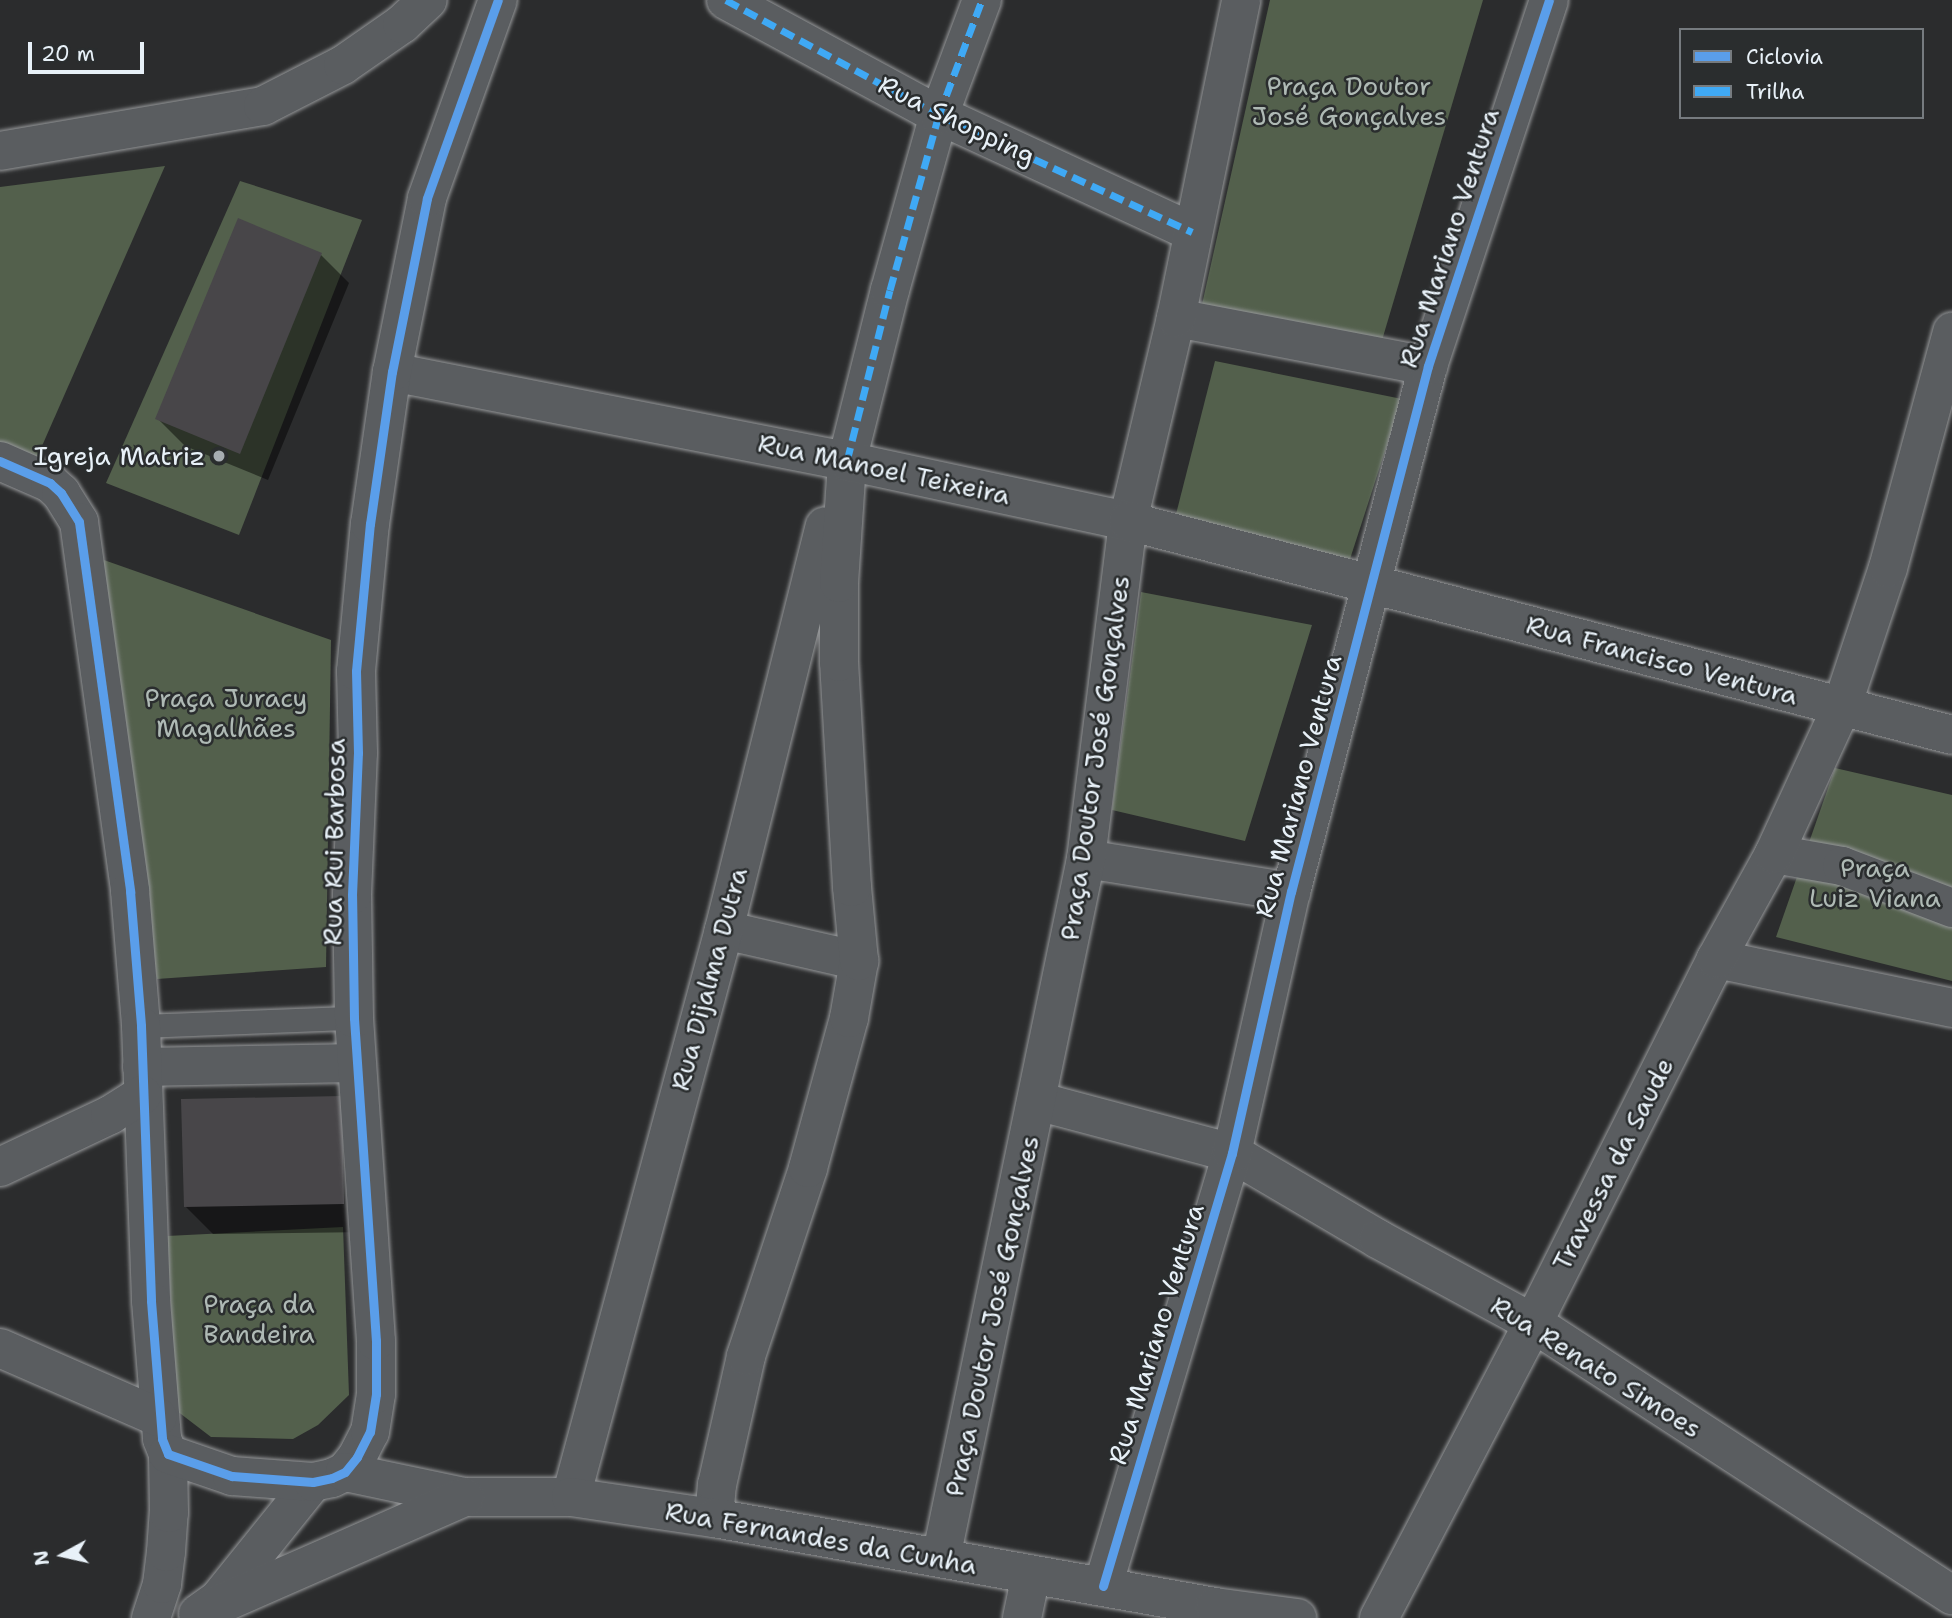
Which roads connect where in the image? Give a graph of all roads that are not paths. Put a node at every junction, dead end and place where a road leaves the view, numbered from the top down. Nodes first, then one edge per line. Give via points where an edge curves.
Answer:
1 (428, 0) edge
2 (498, 0) edge
3 (726, 0) edge
4 (982, 0) edge
5 (1241, 0) edge
6 (1549, 0) edge
7 (939, 115) junction
8 (0, 151) edge
9 (1192, 232) junction
10 (1176, 317) junction
11 (1952, 332) edge
12 (1428, 366) junction
13 (392, 372) junction
14 (0, 461) edge
15 (847, 461) junction
16 (1128, 521) junction
17 (1373, 584) junction
18 (1842, 706) junction
19 (1952, 735) edge
20 (1774, 854) junction
21 (1086, 859) junction
22 (1291, 892) junction
23 (1952, 908) edge
24 (724, 930) junction
25 (1716, 959) junction
26 (859, 961) junction
27 (1952, 1008) edge
28 (354, 1018) junction
29 (141, 1026) junction
30 (356, 1063) junction
31 (142, 1081) junction
32 (1037, 1101) junction
33 (1232, 1153) junction
34 (0, 1167) edge
35 (1533, 1323) junction
36 (2, 1352) edge
37 (159, 1417) junction
38 (168, 1454) junction
39 (329, 1477) junction
40 (464, 1497) junction
41 (570, 1497) junction
42 (713, 1518) junction
43 (942, 1558) junction
44 (1031, 1575) junction
45 (1103, 1586) junction
46 (1952, 1595) edge
47 (195, 1616) edge
48 (151, 1618) edge
49 (1022, 1618) edge
50 (1297, 1618) edge
51 (1379, 1618) edge

1 - 8 street via 343,65 263,106
2 - 13 street, Rua Rui Barbosa via 427,198
3 - 7 street, Rua Shopping
4 - 7 street
5 - 9 street, Praça Doutor José Gonçalves
6 - 12 street, Rua Mariano Ventura
7 - 9 street, Rua Shopping
7 - 15 street
9 - 10 street, Praça Doutor José Gonçalves
10 - 12 street
10 - 16 street, Praça Doutor José Gonçalves
11 - 18 street, Travessa da Saude via 1888,568
12 - 17 street, Rua Mariano Ventura
13 - 15 street, Rua Manoel Teixeira
13 - 28 street, Rua Rui Barbosa via 370,524 356,671
14 - 29 street via 50,483 79,522 130,891
15 - 16 street, Rua Manoel Teixeira
15 - 24 street, Rua Dijalma Dutra via 779,699
15 - 26 street via 839,662
16 - 17 street, Rua Manoel Teixeira
16 - 21 street, Praça Doutor José Gonçalves
17 - 18 street, Rua Francisco Ventura
17 - 22 street, Rua Mariano Ventura
18 - 19 street, Rua Francisco Ventura
18 - 20 street, Travessa da Saude
20 - 23 street via 1842,866
20 - 25 street, Travessa da Saude
21 - 22 street
21 - 32 street, Praça Doutor José Gonçalves
22 - 33 street, Rua Mariano Ventura
24 - 26 street
24 - 41 street, Rua Dijalma Dutra
25 - 27 street
25 - 35 street, Travessa da Saude
26 - 42 street via 849,1018 808,1168 746,1356
28 - 29 lane
28 - 30 street, Rua Rui Barbosa
29 - 31 street
30 - 31 street
30 - 39 street, Rua Rui Barbosa via 376,1394 370,1432 357,1457
31 - 34 street via 110,1115
31 - 37 street
32 - 33 street, Rua Renato Simoes
32 - 43 street, Praça Doutor José Gonçalves
33 - 35 street, Rua Renato Simoes via 1378,1240
33 - 45 street, Rua Mariano Ventura
35 - 46 street, Rua Renato Simoes
35 - 51 street, Travessa da Saude
36 - 37 street
37 - 38 street
38 - 39 street via 232,1476
38 - 48 street via 166,1552
39 - 40 street, Rua Fernandes da Cunha
39 - 47 street, Rua Rui Barbosa via 218,1600
40 - 41 street, Rua Fernandes da Cunha
40 - 47 street
41 - 42 street, Rua Fernandes da Cunha
42 - 43 street, Rua Fernandes da Cunha
43 - 44 street, Rua Fernandes da Cunha
44 - 45 street, Rua Fernandes da Cunha
44 - 49 street
45 - 50 street, Rua Fernandes da Cunha

